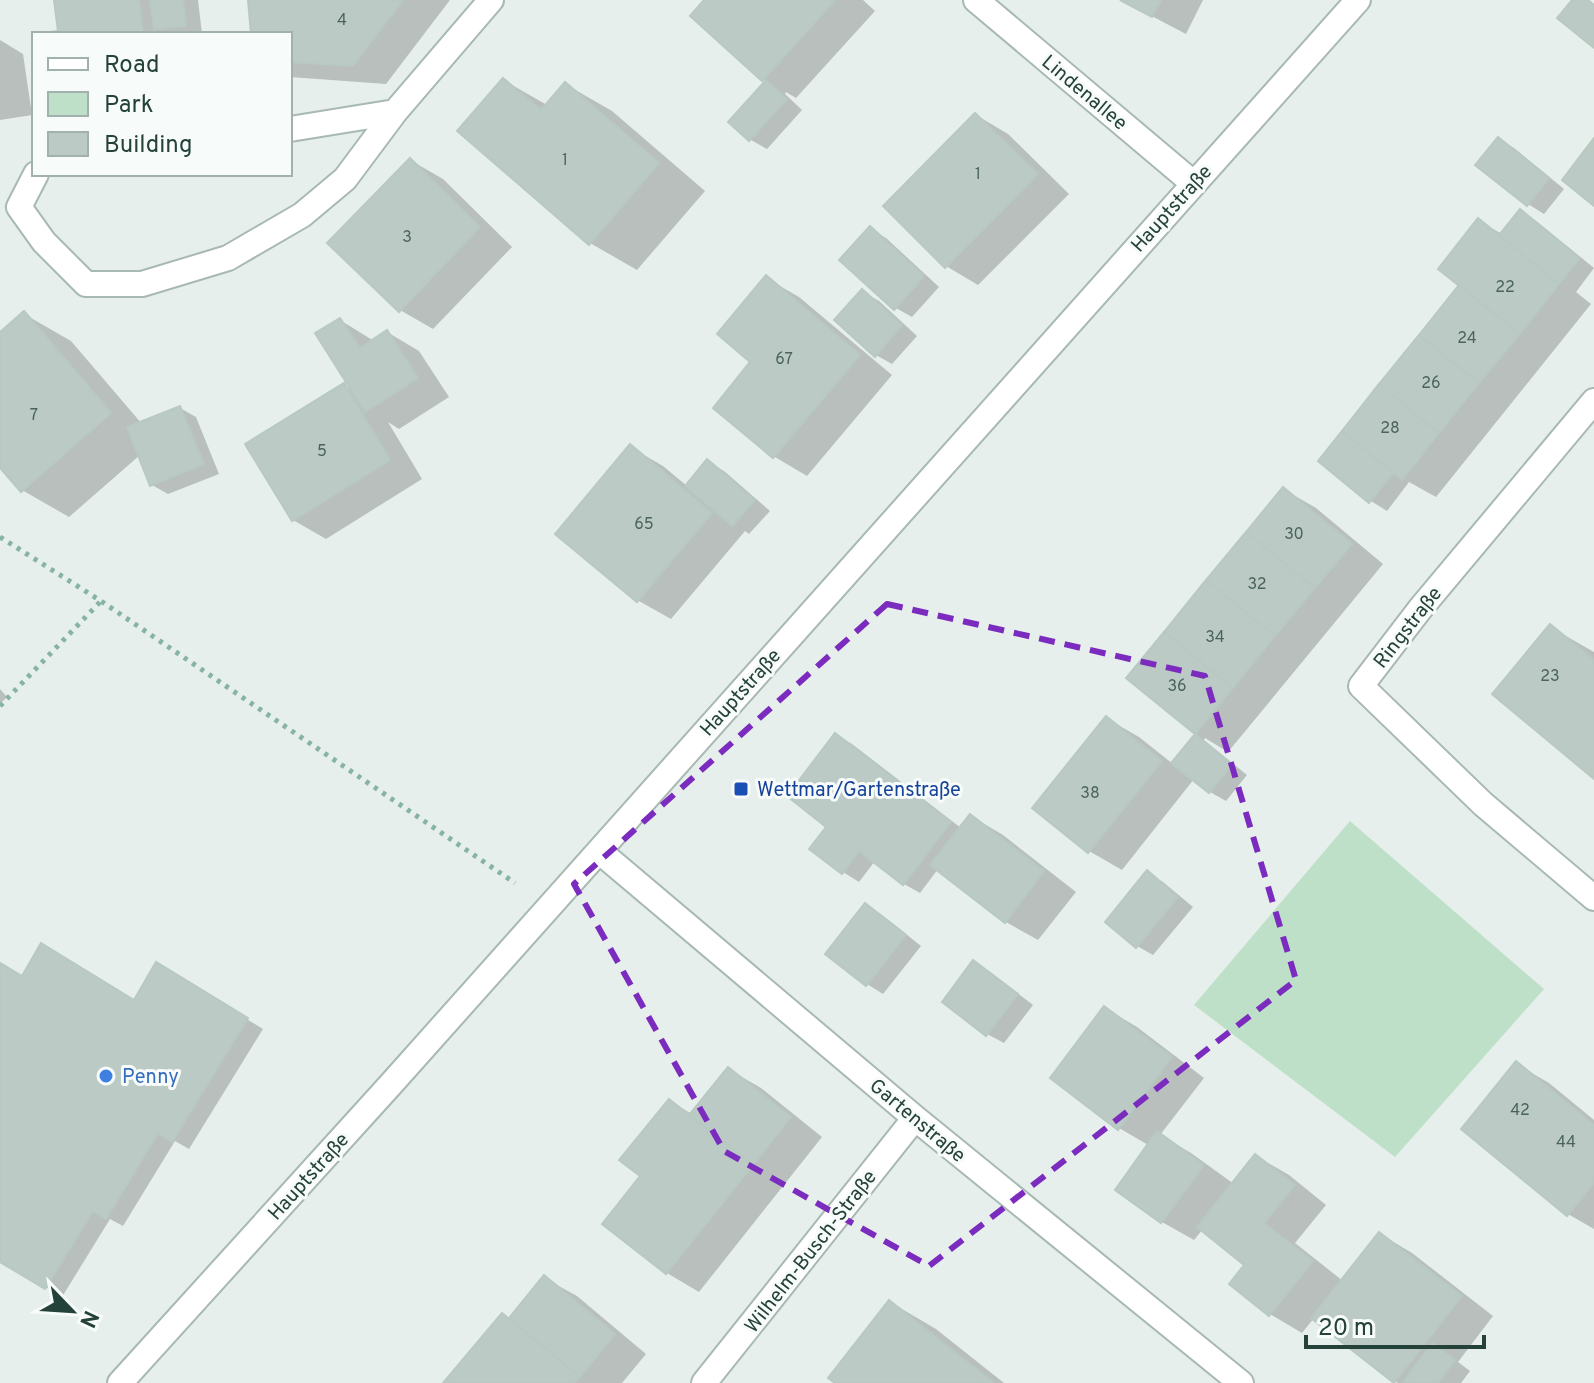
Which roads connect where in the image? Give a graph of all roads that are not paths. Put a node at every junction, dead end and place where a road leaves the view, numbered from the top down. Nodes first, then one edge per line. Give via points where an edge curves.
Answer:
1 (491, 0) edge
2 (976, 0) edge
3 (1358, 0) edge
4 (395, 112) junction
5 (292, 129) edge
6 (35, 176) edge
7 (1193, 183) junction
8 (1594, 401) edge
9 (599, 851) junction
10 (1594, 898) edge
11 (915, 1118) junction
12 (120, 1383) edge
13 (704, 1383) edge
14 (1241, 1383) edge

1 - 4 street
2 - 7 street, Lindenallee
3 - 7 street, Hauptstraße
4 - 5 street
4 - 6 street via 345,179 302,215 228,258 142,284 86,284 44,242 19,207
7 - 9 street, Hauptstraße
8 - 10 street, Ringstraße via 1361,686 1483,804
9 - 11 street, Gartenstraße
9 - 12 street, Hauptstraße
11 - 13 street, Wilhelm-Busch-Straße
11 - 14 street, Gartenstraße

